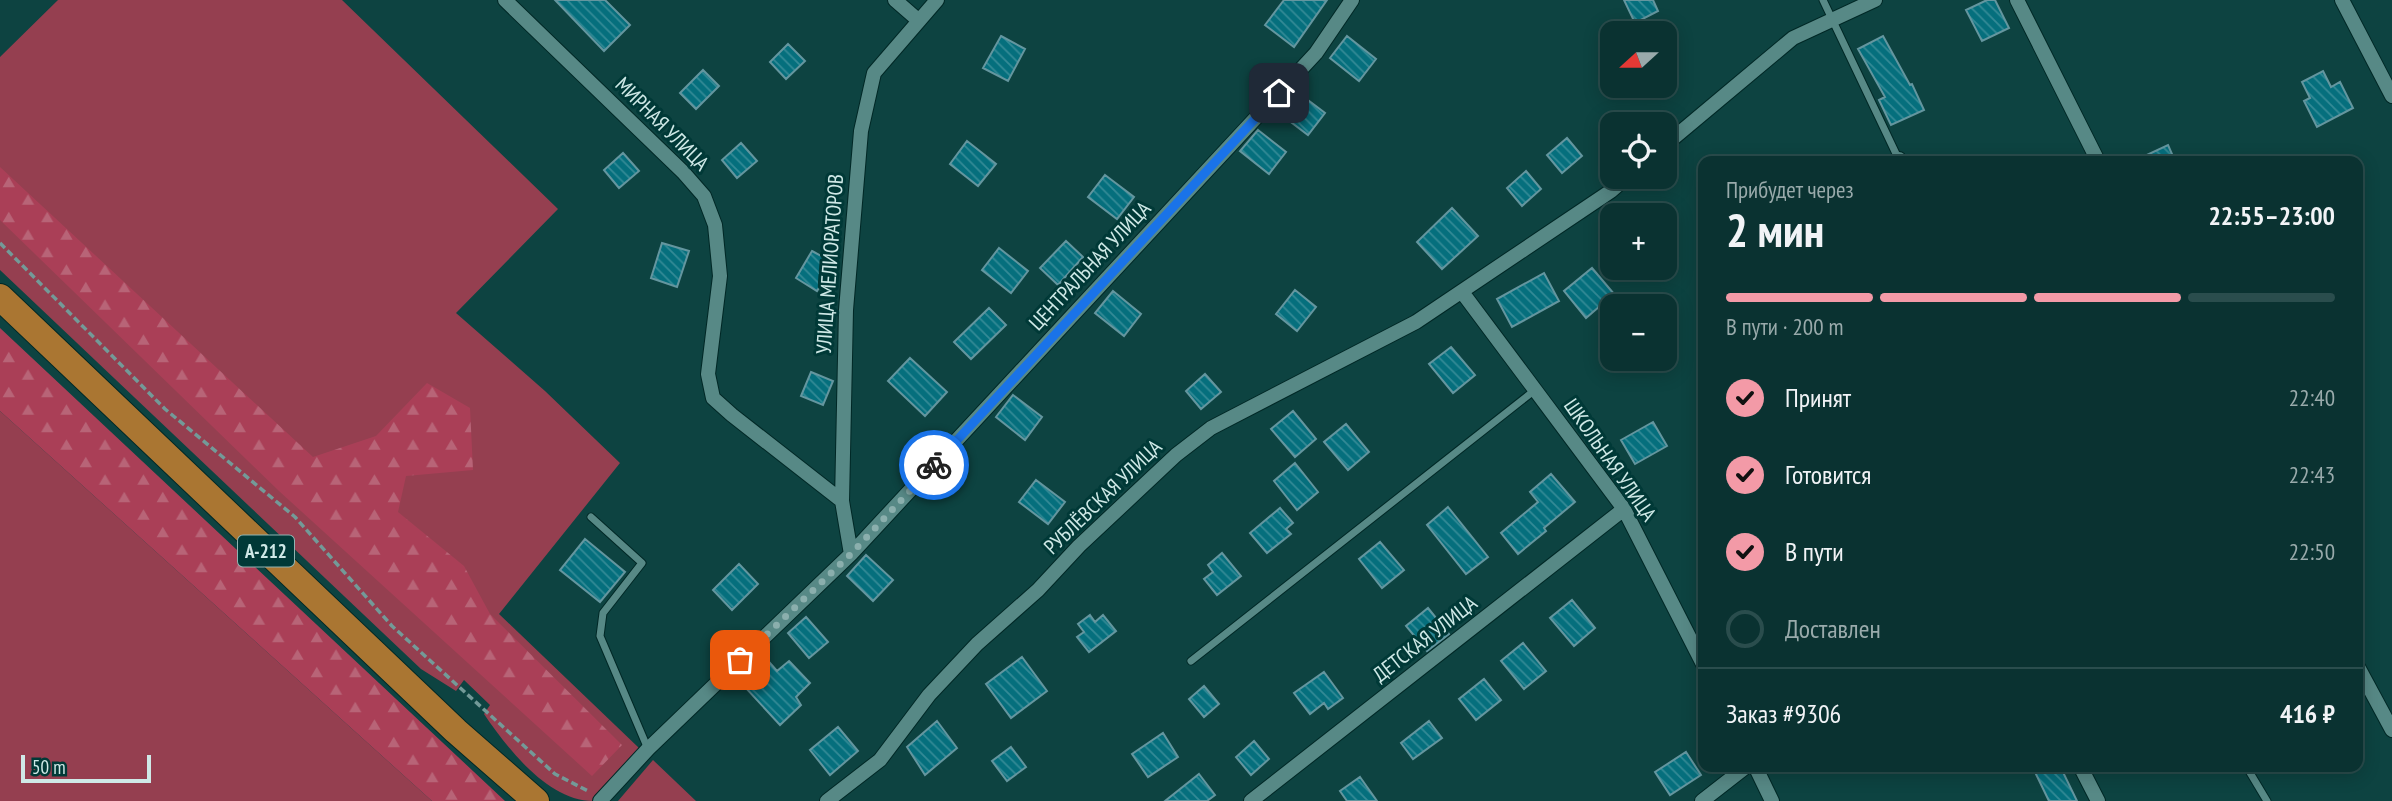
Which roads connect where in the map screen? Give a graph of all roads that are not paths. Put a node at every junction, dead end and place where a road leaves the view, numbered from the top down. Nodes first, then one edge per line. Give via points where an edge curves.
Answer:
1 (505, 0) edge
2 (895, 0) edge
3 (937, 0) edge
4 (1352, 0) edge
5 (1823, 0) edge
6 (1875, 0) edge
7 (2017, 0) edge
8 (2342, 0) edge
9 (1832, 19) junction
10 (918, 20) junction
11 (2392, 96) edge
12 (1677, 135) edge
13 (1896, 156) edge
14 (2095, 156) edge
15 (1613, 189) edge
16 (1462, 292) junction
17 (0, 297) edge
18 (1535, 390) junction
19 (842, 501) junction
20 (1624, 509) junction
21 (591, 517) dead end
22 (851, 554) junction
23 (1698, 654) edge
24 (1191, 662) dead end
25 (2363, 676) edge
26 (2392, 730) edge
27 (648, 749) junction
28 (1739, 772) edge
29 (1758, 772) edge
30 (2083, 772) edge
31 (2250, 772) edge
32 (601, 800) edge
33 (536, 801) edge
34 (827, 801) edge
35 (1251, 801) edge
36 (1702, 801) edge
37 (1772, 801) edge
38 (2098, 801) edge
39 (2267, 801) edge

1 - 19 street, МИРНАЯ УЛИЦА via 704,196 716,225 720,276 708,374 713,398
2 - 10 street
3 - 10 street, УЛИЦА МЕЛИОРАТОРОВ
4 - 22 street, ЦЕНТРАЛЬНАЯ УЛИЦА via 1316,53
5 - 9 lane
6 - 9 street
7 - 14 street
8 - 11 street
9 - 12 street via 1793,38
9 - 13 lane
10 - 19 street, УЛИЦА МЕЛИОРАТОРОВ via 874,74 861,131 846,310
15 - 16 street, РУБЛЁВСКАЯ УЛИЦА
16 - 18 street, ШКОЛЬНАЯ УЛИЦА
16 - 34 street, РУБЛЁВСКАЯ УЛИЦА via 1416,322 1211,428 1176,455 977,645 929,695 880,760
17 - 33 highway, А-212 via 456,731
18 - 20 street, ШКОЛЬНАЯ УЛИЦА
18 - 24 lane
19 - 22 street, УЛИЦА МЕЛИОРАТОРОВ
20 - 23 street, ШКОЛЬНАЯ УЛИЦА
20 - 35 street, ДЕТСКАЯ УЛИЦА
21 - 27 lane via 642,563 603,613 600,636
22 - 27 street, ЦЕНТРАЛЬНАЯ УЛИЦА
25 - 26 street
27 - 32 street, ЦЕНТРАЛЬНАЯ УЛИЦА
28 - 36 street
29 - 37 street
30 - 38 street
31 - 39 lane

